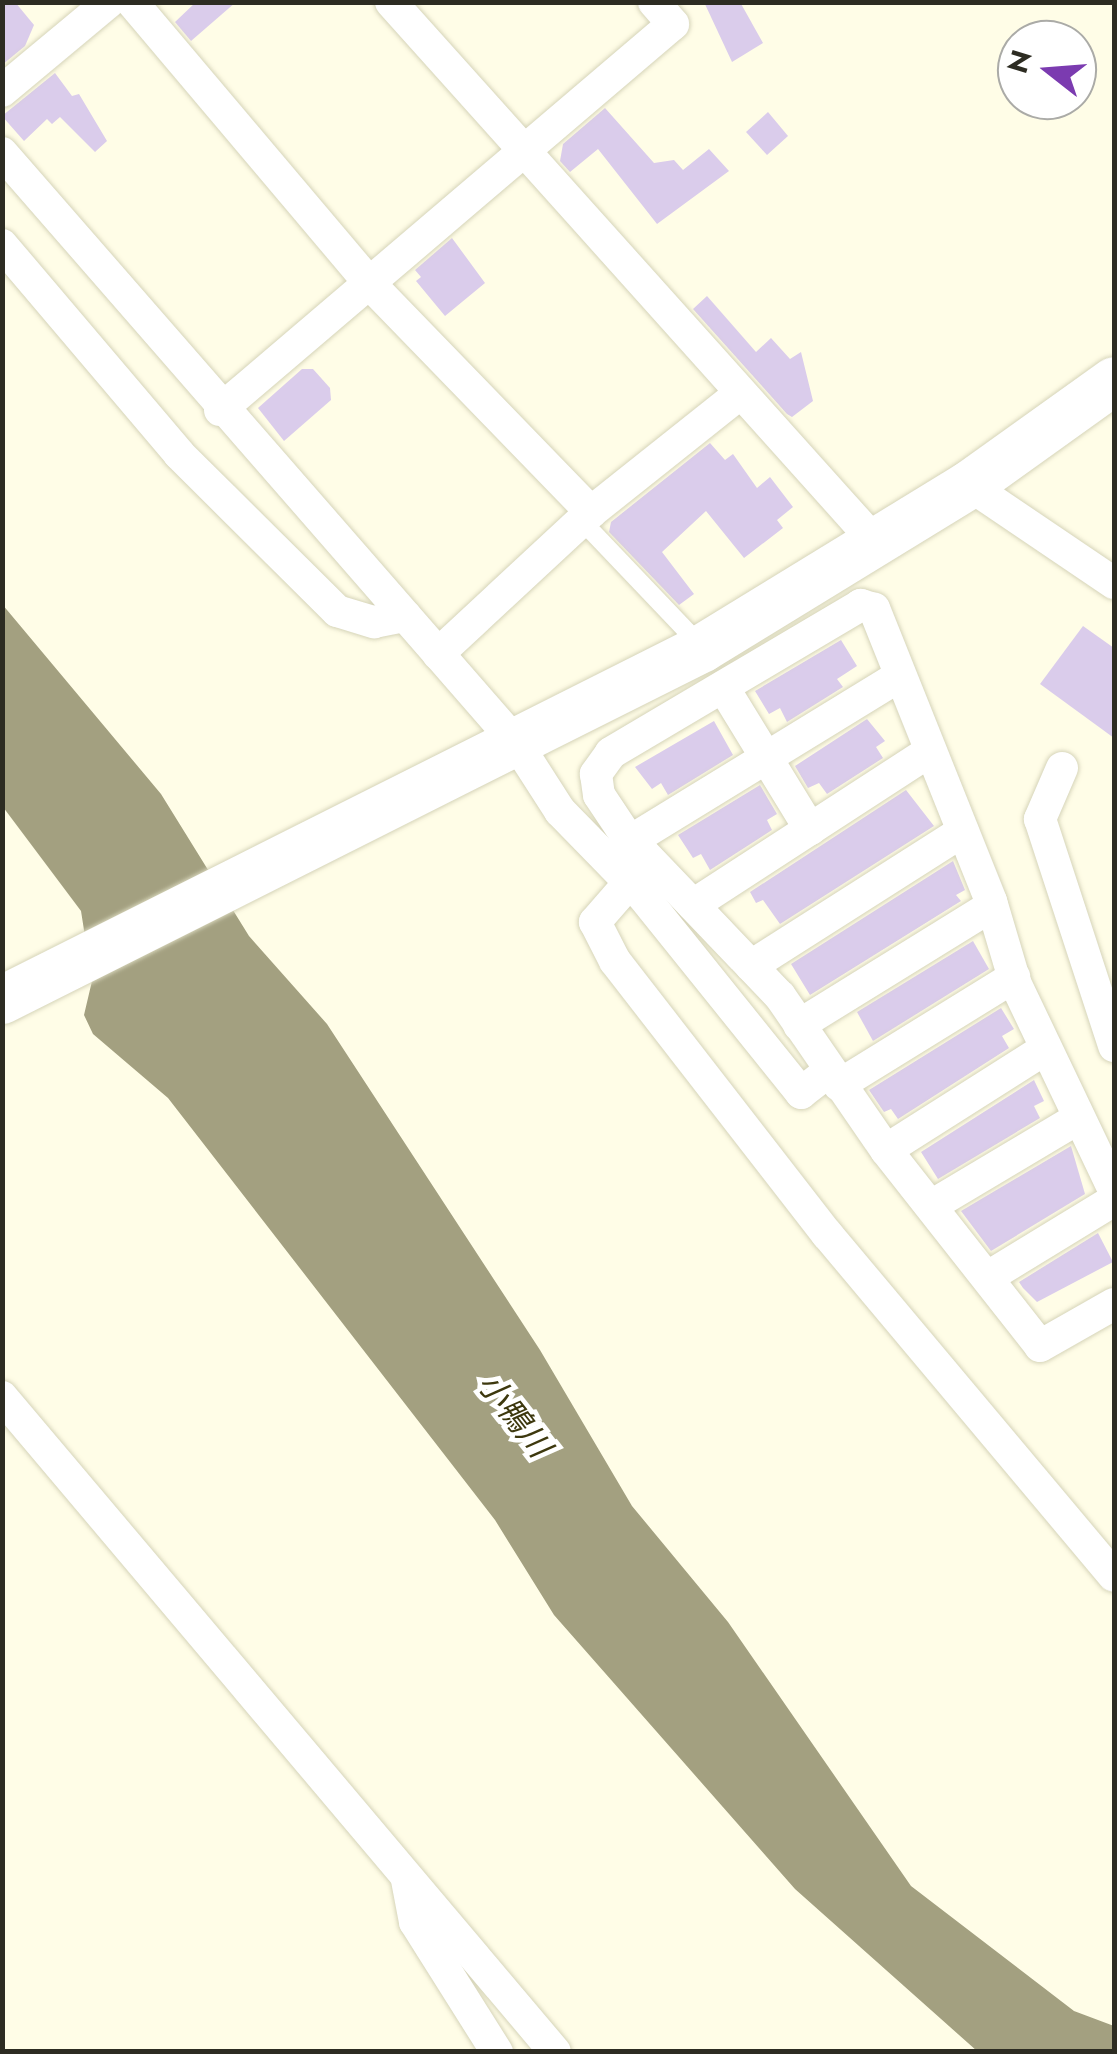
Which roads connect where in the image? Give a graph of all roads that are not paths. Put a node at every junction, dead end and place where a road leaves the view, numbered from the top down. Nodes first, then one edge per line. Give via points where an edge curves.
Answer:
1 (110, 2) edge
2 (132, 2) edge
3 (392, 2) edge
4 (654, 2) edge
5 (2, 92) edge
6 (2, 153) edge
7 (522, 156) junction
8 (2, 246) edge
9 (370, 284) junction
10 (1114, 381) edge
11 (738, 394) junction
12 (220, 410) junction
13 (969, 485) junction
14 (587, 516) junction
15 (876, 543) junction
16 (1114, 583) edge
17 (405, 616) junction
18 (438, 654) junction
19 (713, 667) junction
20 (900, 676) junction
21 (517, 744) junction
22 (930, 751) junction
23 (766, 758) junction
24 (1062, 768) dead end
25 (810, 829) junction
26 (963, 830) junction
27 (632, 840) junction
28 (629, 882) junction
29 (693, 905) junction
30 (992, 906) junction
31 (751, 966) junction
32 (1014, 976) junction
33 (2, 1000) edge
34 (798, 1025) junction
35 (1114, 1046) edge
36 (1045, 1050) junction
37 (834, 1078) junction
38 (1077, 1119) junction
39 (886, 1150) junction
40 (1114, 1190) edge
41 (1114, 1200) edge
42 (931, 1206) junction
43 (988, 1277) junction
44 (1114, 1304) edge
45 (2, 1398) edge
46 (1114, 1576) edge
47 (406, 1876) junction
48 (497, 2052) edge
49 (555, 2052) edge

1 - 5 street
2 - 9 street
3 - 7 street
4 - 7 street via 673,24
6 - 12 street
7 - 9 street
7 - 11 street
8 - 17 street via 179,454 337,611 374,622
9 - 12 street
9 - 14 street
10 - 13 street
11 - 14 street
11 - 15 street
12 - 17 street
13 - 15 street
13 - 16 street
14 - 18 street
14 - 19 lane
15 - 19 street
17 - 18 street
18 - 21 street
19 - 20 street via 861,605 874,609
19 - 21 street
19 - 23 street
19 - 27 street via 611,753 596,774 599,795
20 - 22 street
20 - 23 street
21 - 28 street via 560,811
21 - 33 street
22 - 25 street
22 - 26 street
23 - 25 street
23 - 27 street
24 - 35 street via 1040,820
25 - 29 street
26 - 30 street
26 - 31 street
27 - 29 street
28 - 37 street via 801,1094
28 - 46 street via 595,922 615,961 828,1234
29 - 31 street
30 - 32 street
30 - 34 street
31 - 34 street
32 - 36 street
32 - 37 street
34 - 37 street
36 - 38 street
36 - 39 street
37 - 39 street
38 - 40 street
38 - 42 street
39 - 42 street
41 - 43 street
42 - 43 street
43 - 44 street via 1040,1346
45 - 47 street
47 - 48 street via 415,1922
47 - 49 street

